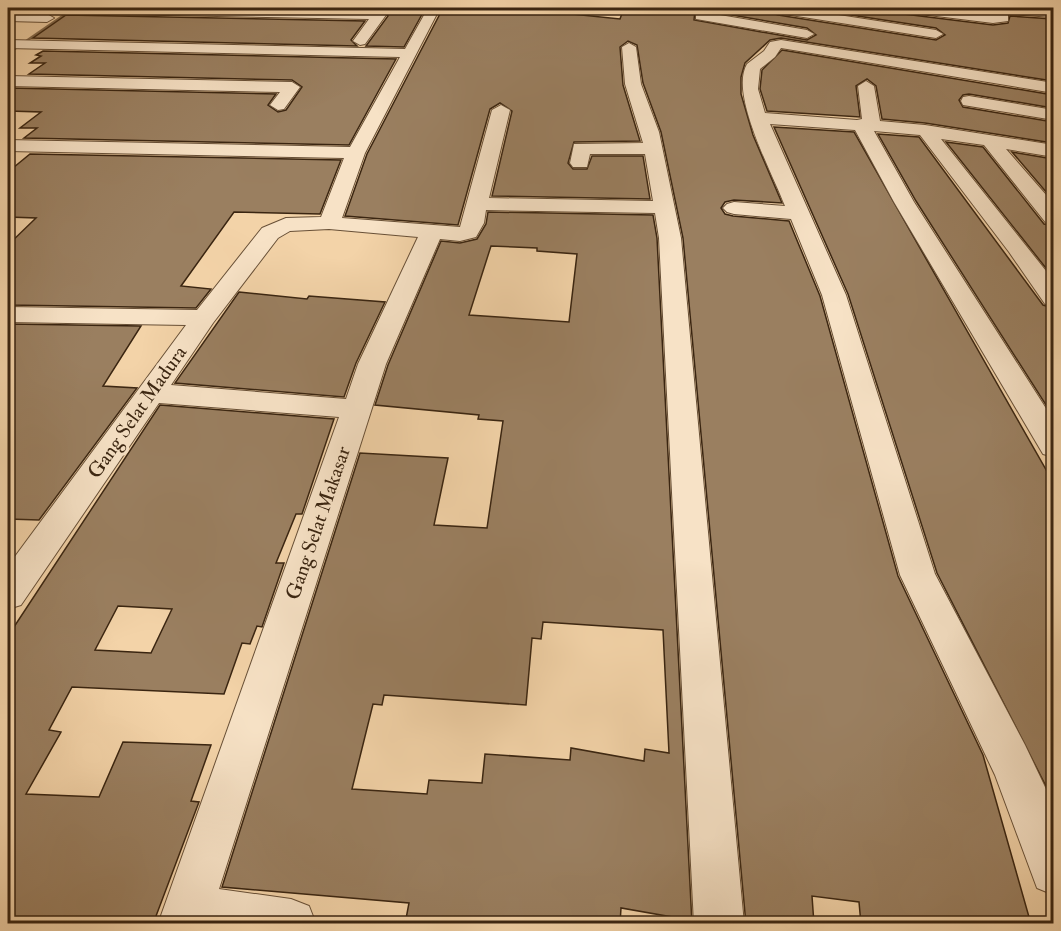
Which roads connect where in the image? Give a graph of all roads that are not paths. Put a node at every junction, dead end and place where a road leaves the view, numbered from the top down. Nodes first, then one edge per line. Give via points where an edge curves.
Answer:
1 (434, 8) edge
2 (716, 8) edge
3 (769, 8) edge
4 (904, 8) edge
5 (68, 9) edge
6 (1053, 13) edge
7 (8, 17) edge
8 (47, 18) junction
9 (936, 34) dead end
10 (342, 35) dead end
11 (817, 35) dead end
12 (848, 40) dead end
13 (10, 44) edge
14 (629, 46) dead end
15 (407, 53) junction
16 (1045, 71) dead end
17 (8, 81) edge
18 (866, 86) dead end
19 (1053, 88) edge
20 (969, 100) dead end
21 (278, 105) dead end
22 (501, 110) dead end
23 (1053, 115) edge
24 (758, 118) junction
25 (867, 124) junction
26 (925, 130) junction
27 (988, 140) junction
28 (8, 145) edge
29 (653, 149) junction
30 (1053, 151) edge
31 (356, 153) junction
32 (580, 164) dead end
33 (478, 204) junction
34 (663, 207) junction
35 (734, 208) dead end
36 (799, 213) junction
37 (1053, 218) edge
38 (330, 220) junction
39 (432, 231) junction
40 (1053, 299) edge
41 (8, 314) edge
42 (204, 318) junction
43 (151, 393) junction
44 (356, 409) junction
45 (1053, 446) edge
46 (8, 594) edge
47 (1053, 871) edge
48 (185, 917) edge
49 (291, 924) edge
50 (719, 924) edge

1 - 15 street
2 - 11 street via 701,16
3 - 9 street
4 - 6 street via 993,19 1003,18 1000,10
5 - 8 street
5 - 10 street via 379,15 362,38
7 - 8 street
8 - 13 street
12 - 16 street via 955,60
13 - 15 street
14 - 29 street via 633,84
15 - 31 street
17 - 21 street via 292,87
18 - 25 street
19 - 24 street via 778,44 752,67 750,89
20 - 23 street
22 - 33 street
24 - 25 street
24 - 36 street
25 - 26 street
25 - 45 street via 904,202
26 - 27 street
26 - 40 street
27 - 30 street
27 - 37 street
28 - 31 street
29 - 32 street via 581,148
29 - 34 street
31 - 38 street
33 - 34 street
33 - 39 street via 468,232
34 - 50 street via 670,238
35 - 36 street
36 - 47 street via 834,295 918,575 1010,760
38 - 39 street
38 - 42 street, Gang Selat Madura via 286,225 270,233
39 - 44 street, Gang Selat Makasar
41 - 42 street
42 - 43 street, Gang Selat Madura
43 - 44 street
43 - 46 street, Gang Selat Madura
44 - 48 street, Gang Selat Makasar
48 - 49 street

